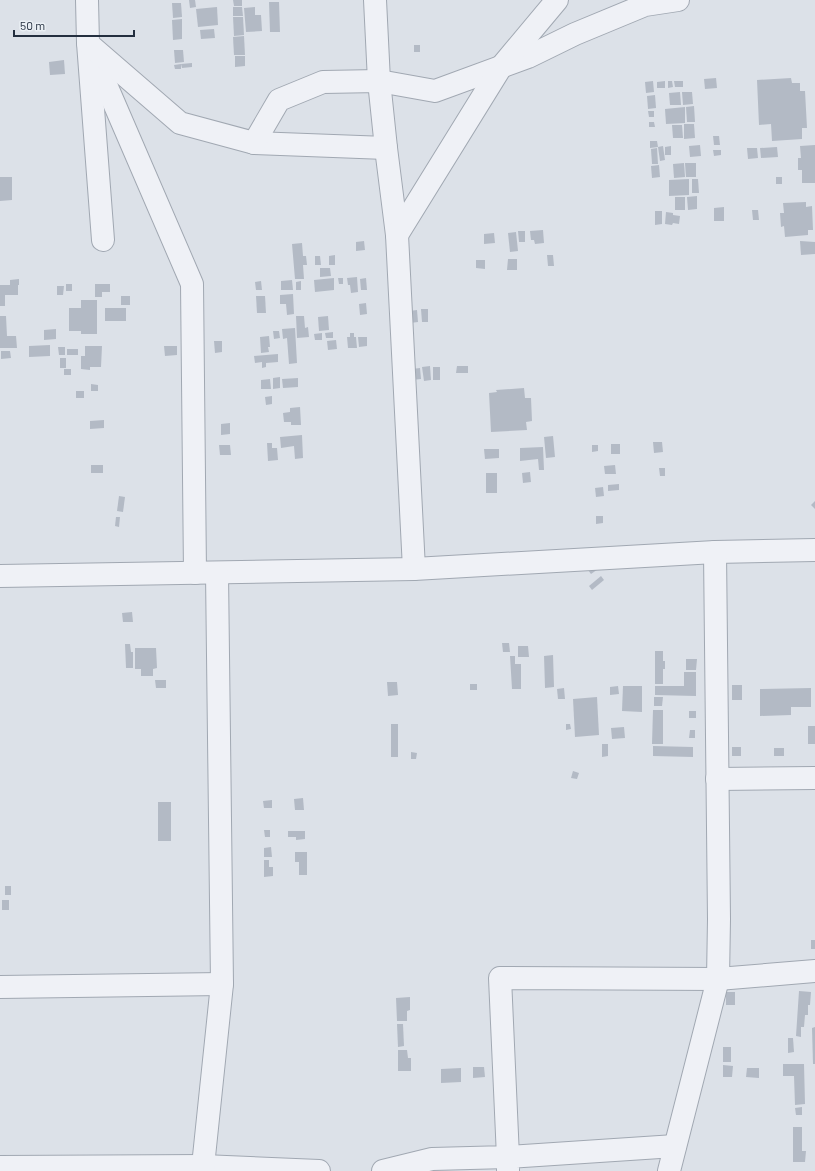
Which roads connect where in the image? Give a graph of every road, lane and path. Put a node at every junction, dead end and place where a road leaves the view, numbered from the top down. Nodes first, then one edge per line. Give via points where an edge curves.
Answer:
1 (87, 0) edge
2 (375, 0) edge
3 (557, 0) edge
4 (678, 0) edge
5 (642, 2) edge
6 (88, 44) junction
7 (501, 67) junction
8 (378, 81) junction
9 (254, 143) junction
10 (386, 148) junction
11 (398, 235) junction
12 (103, 240) dead end
13 (815, 550) edge
14 (715, 552) junction
15 (414, 569) junction
16 (195, 573) junction
17 (217, 573) junction
18 (0, 576) edge
19 (815, 778) edge
20 (717, 779) junction
21 (815, 971) edge
22 (718, 979) junction
23 (222, 984) junction
24 (0, 987) edge
25 (675, 1146) junction
26 (508, 1164) edge
27 (0, 1167) edge
28 (203, 1168) edge
29 (319, 1171) edge
30 (383, 1171) edge
31 (669, 1171) edge

1 - 6 street
2 - 8 street
3 - 7 street
4 - 5 street
5 - 7 street via 528,57
6 - 9 street via 180,123
6 - 12 street
6 - 16 street via 192,284
7 - 8 street via 435,91
7 - 11 street
8 - 9 street via 323,82 279,100
8 - 10 street
9 - 10 street
10 - 11 street
11 - 15 street
13 - 14 street
14 - 15 street
14 - 20 street
15 - 17 street
16 - 17 street
16 - 18 street
17 - 23 street
19 - 20 street
20 - 22 street
21 - 22 street
22 - 25 street
22 - 26 street via 500,978
23 - 24 street
23 - 28 street
25 - 26 street
25 - 31 street
26 - 30 street via 432,1159
27 - 28 street
28 - 29 street

